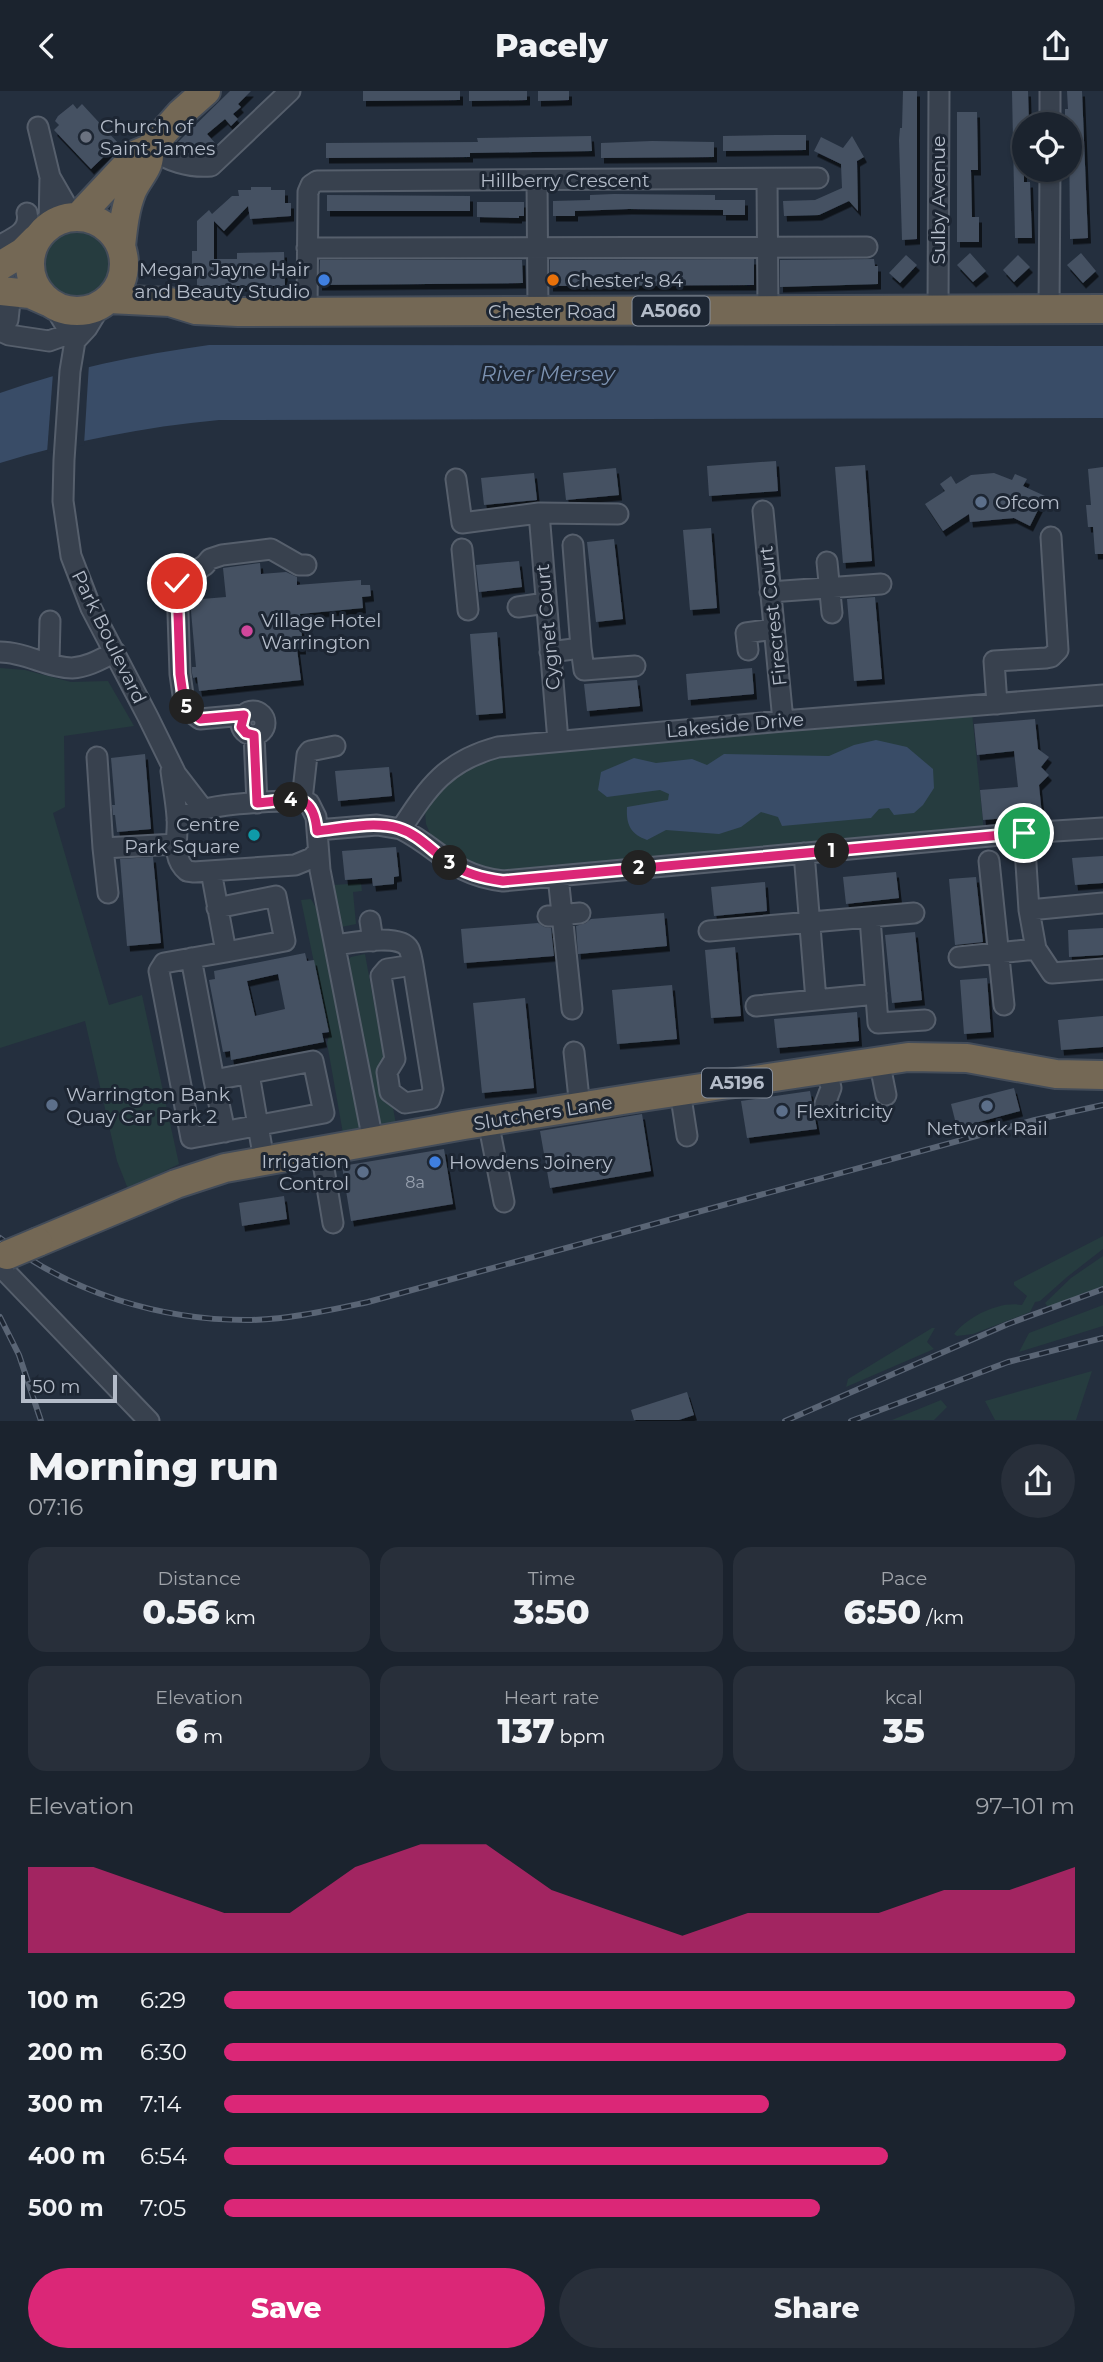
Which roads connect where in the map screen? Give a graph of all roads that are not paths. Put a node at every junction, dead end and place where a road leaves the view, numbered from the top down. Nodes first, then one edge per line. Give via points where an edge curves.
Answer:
1 (206, 91) edge
2 (290, 91) edge
3 (939, 91) edge
4 (1050, 91) edge
5 (1050, 112) edge
6 (38, 127) dead end
7 (150, 148) junction
8 (818, 179) dead end
9 (537, 180) junction
10 (767, 180) junction
11 (1050, 182) edge
12 (310, 190) junction
13 (288, 199) dead end
14 (53, 222) junction
15 (0, 245) edge
16 (537, 246) junction
17 (767, 246) junction
18 (867, 247) dead end
19 (307, 248) junction
20 (122, 251) junction
21 (4, 283) edge
22 (105, 302) junction
23 (170, 302) junction
24 (51, 304) junction
25 (1049, 309) junction
26 (1103, 309) edge
27 (938, 310) junction
28 (538, 311) junction
29 (768, 311) junction
30 (307, 312) junction
31 (0, 330) edge
32 (73, 343) junction
33 (456, 478) dead end
34 (763, 512) dead end
35 (539, 513) junction
36 (618, 514) dead end
37 (1051, 537) dead end
38 (573, 545) dead end
39 (462, 549) dead end
40 (827, 562) dead end
41 (306, 565) dead end
42 (881, 584) dead end
43 (829, 588) junction
44 (770, 592) junction
45 (546, 603) junction
46 (518, 607) dead end
47 (468, 610) dead end
48 (832, 614) dead end
49 (50, 621) dead end
50 (774, 629) junction
51 (746, 634) dead end
52 (581, 648) junction
53 (0, 652) edge
54 (115, 652) junction
55 (550, 652) junction
56 (50, 663) junction
57 (635, 666) dead end
58 (1103, 695) edge
59 (1002, 704) junction
60 (783, 721) junction
61 (558, 741) junction
62 (335, 746) dead end
63 (97, 757) dead end
64 (169, 760) junction
65 (302, 800) junction
66 (257, 803) junction
67 (203, 809) junction
68 (177, 820) junction
69 (1103, 828) edge
70 (401, 829) junction
71 (317, 831) junction
72 (1024, 833) junction
73 (176, 844) junction
74 (103, 848) junction
75 (318, 851) junction
76 (804, 853) junction
77 (989, 862) dead end
78 (295, 865) junction
79 (211, 871) junction
80 (558, 876) junction
81 (108, 893) dead end
82 (326, 903) junction
83 (1103, 903) edge
84 (217, 908) junction
85 (1029, 910) junction
86 (914, 913) dead end
87 (870, 918) junction
88 (370, 921) dead end
89 (810, 924) junction
90 (709, 931) dead end
91 (373, 941) junction
92 (335, 945) junction
93 (1036, 949) junction
94 (226, 952) junction
95 (1000, 952) junction
96 (959, 957) dead end
97 (191, 958) junction
98 (413, 965) junction
99 (1103, 969) edge
100 (876, 994) junction
101 (816, 1000) junction
102 (1004, 1005) dead end
103 (756, 1006) dead end
104 (572, 1009) dead end
105 (925, 1020) dead end
106 (574, 1052) dead end
107 (879, 1061) junction
108 (827, 1070) junction
109 (248, 1074) junction
110 (1103, 1075) edge
111 (214, 1080) junction
112 (680, 1091) junction
113 (886, 1095) dead end
114 (825, 1104) dead end
115 (580, 1108) junction
116 (488, 1121) junction
117 (259, 1126) junction
118 (225, 1132) junction
119 (687, 1136) dead end
120 (373, 1141) junction
121 (321, 1151) junction
122 (264, 1160) junction
123 (504, 1202) dead end
124 (333, 1223) dead end
125 (2, 1260) edge
126 (149, 1420) edge

1 - 7 highway
2 - 7 street via 211,166 173,161
3 - 27 street, Sulby Avenue
4 - 5 street
6 - 14 street via 50,177
7 - 14 highway
7 - 20 highway via 149,161 127,206
8 - 10 street, Hillberry Crescent
9 - 10 street, Hillberry Crescent
9 - 12 street, Hillberry Crescent via 321,180
9 - 16 street
10 - 17 street
11 - 25 street
12 - 13 street, Hillberry Crescent
12 - 19 street
14 - 15 street via 28,219 24,231
14 - 20 highway via 89,218 108,228
14 - 21 highway via 23,252
14 - 24 highway via 31,252 30,269 38,292
16 - 17 street
16 - 19 street
16 - 28 street
17 - 18 street
17 - 29 street
19 - 30 street
20 - 22 highway via 124,271 119,286
20 - 23 highway
21 - 24 highway
21 - 31 street via 8,320
22 - 23 highway, Chester Road / A5060
22 - 24 highway via 73,312
22 - 32 street
23 - 30 highway, Chester Road / A5060 via 196,310
24 - 32 street
25 - 26 highway, Chester Road / A5060
25 - 27 highway, Chester Road / A5060
27 - 29 highway, Chester Road / A5060
28 - 29 highway, Chester Road / A5060
28 - 30 highway, Chester Road / A5060
31 - 32 street
32 - 54 street, Park Boulevard via 63,501 71,556 90,608
33 - 35 street via 462,523
34 - 44 street, Firecrest Court
35 - 36 street
35 - 45 street, Cygnet Court
37 - 59 street via 1059,646 1046,658 999,661
38 - 52 street
39 - 47 street
40 - 43 street
41 - 66 street via 271,549 222,555 177,583 184,702 200,719 255,711 264,718 263,729 254,735
42 - 43 street
43 - 44 street
43 - 48 street
44 - 50 street, Firecrest Court
45 - 46 street
45 - 55 street, Cygnet Court
49 - 56 street
50 - 51 street
50 - 60 street, Firecrest Court
52 - 55 street
52 - 57 street via 584,670
53 - 56 street
54 - 56 street via 83,666
54 - 64 street, Park Boulevard
55 - 61 street, Cygnet Court
58 - 59 street, Lakeside Drive
59 - 60 street, Lakeside Drive
60 - 61 street, Lakeside Drive
61 - 70 street, Lakeside Drive via 498,747 450,767
62 - 65 street via 315,748 307,755
63 - 74 street
64 - 67 street, Park Boulevard
64 - 68 street, Park Boulevard
65 - 66 street
65 - 71 street via 314,809
66 - 67 street
67 - 68 street
68 - 73 street
69 - 72 street
70 - 71 street via 377,825
70 - 80 street via 458,868 484,879
71 - 75 street
72 - 76 street
72 - 85 street
73 - 74 street
73 - 79 street via 179,861 187,871
74 - 81 street
75 - 78 street
75 - 82 street
76 - 80 street
76 - 89 street
77 - 95 street
78 - 79 street
78 - 82 street via 311,876
79 - 84 street
80 - 104 street
82 - 92 street
83 - 85 street
84 - 94 street
84 - 94 street via 276,896 285,941
85 - 93 street
86 - 87 street
87 - 89 street
87 - 100 street
88 - 91 street
89 - 90 street
89 - 101 street
91 - 92 street
91 - 98 street via 404,942
92 - 120 street
93 - 95 street
93 - 99 street via 1052,973
94 - 97 street
95 - 96 street
95 - 102 street
97 - 111 street
97 - 118 street via 164,963 159,971 191,1138
98 - 98 street via 433,1089 430,1099 405,1103 390,1091 387,1072 395,1059 381,976 387,969
100 - 101 street
100 - 105 street via 878,1023
101 - 103 street
106 - 115 street
107 - 108 highway, Slutchers Lane / A5196
107 - 110 highway, Slutchers Lane / A5196 via 949,1056 1056,1074
107 - 113 street
108 - 112 highway, Slutchers Lane / A5196
108 - 114 street via 831,1088
109 - 111 street
109 - 117 street
109 - 117 street via 313,1061 324,1113
111 - 118 street
112 - 115 highway, Slutchers Lane / A5196
112 - 119 street
115 - 116 highway, Slutchers Lane / A5196
116 - 120 highway, Slutchers Lane / A5196
116 - 123 street
117 - 118 street
117 - 122 street
120 - 121 highway, Slutchers Lane / A5196
121 - 122 highway, Slutchers Lane / A5196
121 - 124 street
122 - 125 highway, Slutchers Lane / A5196, bridge via 193,1177
125 - 126 street

